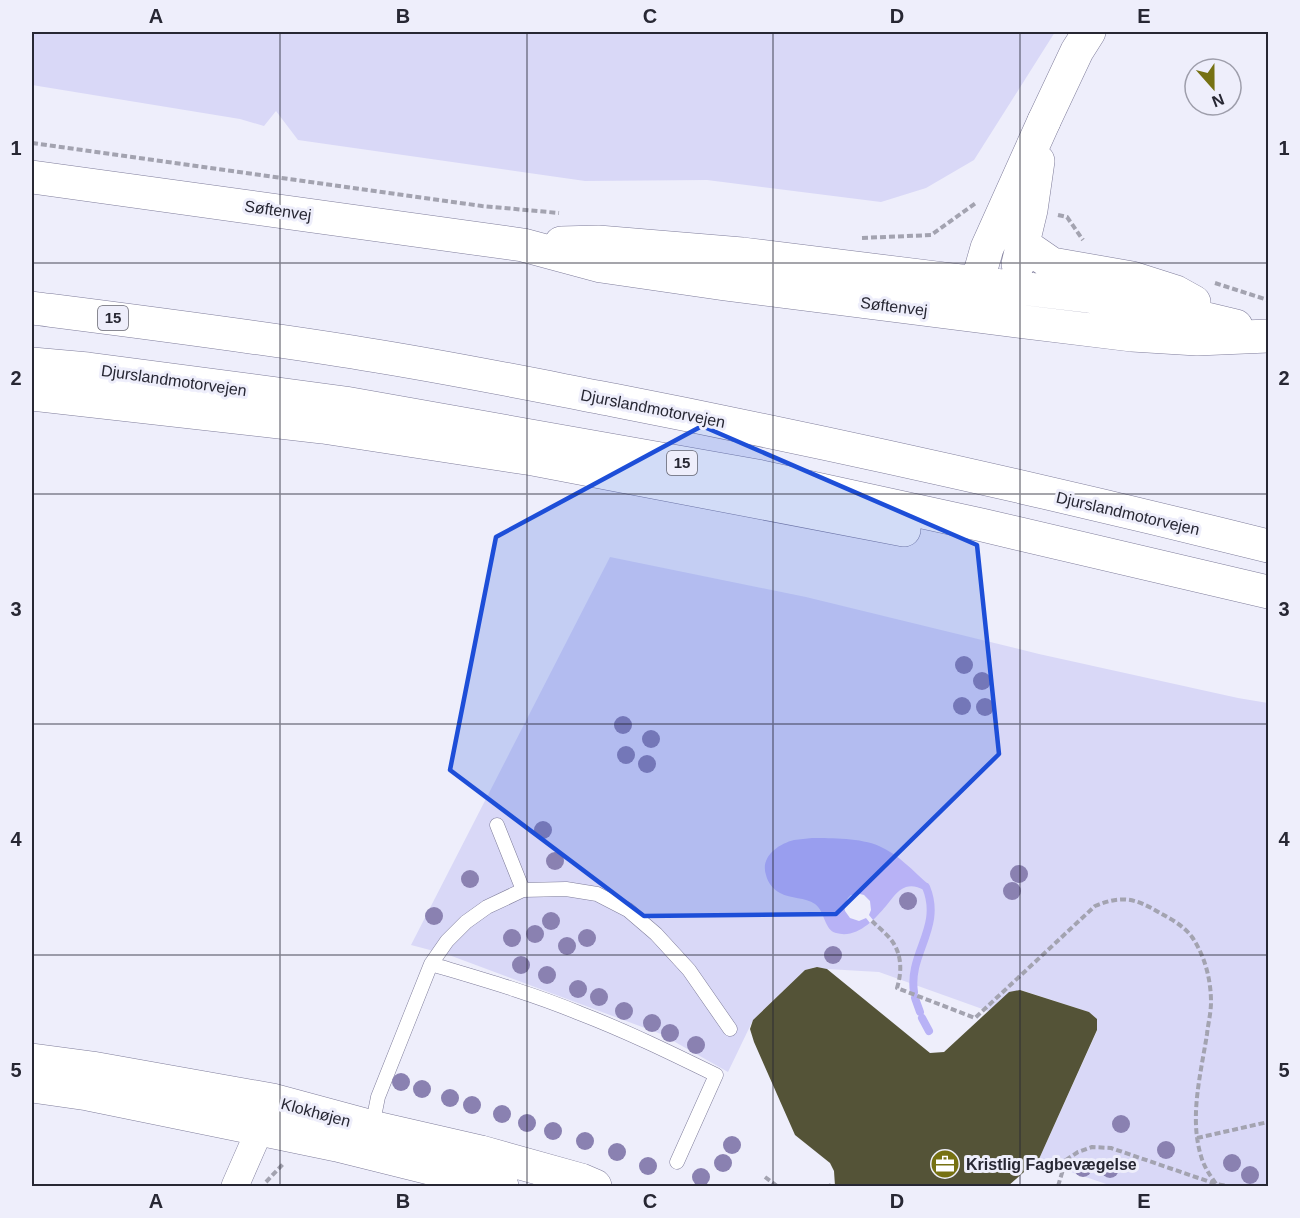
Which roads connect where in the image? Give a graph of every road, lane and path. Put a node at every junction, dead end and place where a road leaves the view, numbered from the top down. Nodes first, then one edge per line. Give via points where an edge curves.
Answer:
1 (1089, 32) edge
2 (32, 144) edge
3 (32, 177) edge
4 (1019, 207) junction
5 (564, 214) dead end
6 (860, 238) dead end
7 (523, 244) junction
8 (1023, 244) junction
9 (1086, 244) dead end
10 (977, 283) junction
11 (1215, 283) dead end
12 (1013, 287) junction
13 (32, 293) edge
14 (1269, 300) edge
15 (32, 308) edge
16 (985, 317) junction
17 (195, 329) junction
18 (1258, 332) edge
19 (32, 366) edge
20 (32, 394) edge
21 (1269, 546) edge
22 (1269, 592) edge
23 (1269, 607) edge
24 (496, 825) dead end
25 (523, 890) junction
26 (872, 921) dead end
27 (431, 964) junction
28 (730, 1029) dead end
29 (32, 1060) edge
30 (32, 1086) edge
31 (266, 1115) junction
32 (1269, 1122) edge
33 (372, 1127) junction
34 (1197, 1138) junction
35 (285, 1162) dead end
36 (677, 1162) dead end
37 (765, 1177) dead end
38 (1217, 1185) edge
39 (235, 1186) edge
40 (261, 1186) edge
41 (502, 1186) edge
42 (595, 1186) edge
43 (777, 1186) edge
44 (1058, 1186) edge
45 (1227, 1186) edge

1 - 4 main road via 1044,121
2 - 5 path
3 - 7 main road, Søftenvej
4 - 6 path via 975,203 931,235
4 - 8 main road
4 - 9 path via 1067,217
4 - 10 main road via 987,248
7 - 10 main road, Søftenvej via 598,242 742,254
7 - 16 main road, Søftenvej via 601,266
8 - 12 main road
8 - 18 main road via 1052,264 1132,278 1176,291
10 - 12 main road, Søftenvej
10 - 16 main road
11 - 14 path
12 - 16 main road
12 - 18 main road, Søftenvej via 1186,314
13 - 17 main road
15 - 17 main road, Djurslandmotorvejen / 15
16 - 18 main road, Søftenvej via 1197,339
17 - 21 main road, Djurslandmotorvejen / 15 via 366,354 716,420
19 - 22 main road, Djurslandmotorvejen / 15 via 88,369 345,403 762,477
20 - 23 main road via 323,427 533,459 981,545
24 - 25 lane
25 - 27 lane via 466,922
25 - 28 lane via 566,889 597,894 628,910 657,934 689,970
26 - 34 path via 893,942 897,952 901,974 897,987 975,1018 1095,906 1127,899 1145,904 1178,924 1192,936 1210,988 1196,1111
27 - 33 lane via 378,1097
27 - 36 lane via 578,1012 716,1076
29 - 31 main road, Klokhøjen via 92,1068
30 - 31 main road, Klokhøjen
31 - 33 main road, Klokhøjen
31 - 39 street
31 - 41 main road, Klokhøjen via 337,1145
32 - 34 path
33 - 42 main road, Klokhøjen via 481,1152
34 - 38 path via 1207,1171
35 - 40 path
37 - 43 path
38 - 44 path via 1111,1148 1092,1147 1066,1160
38 - 45 path

